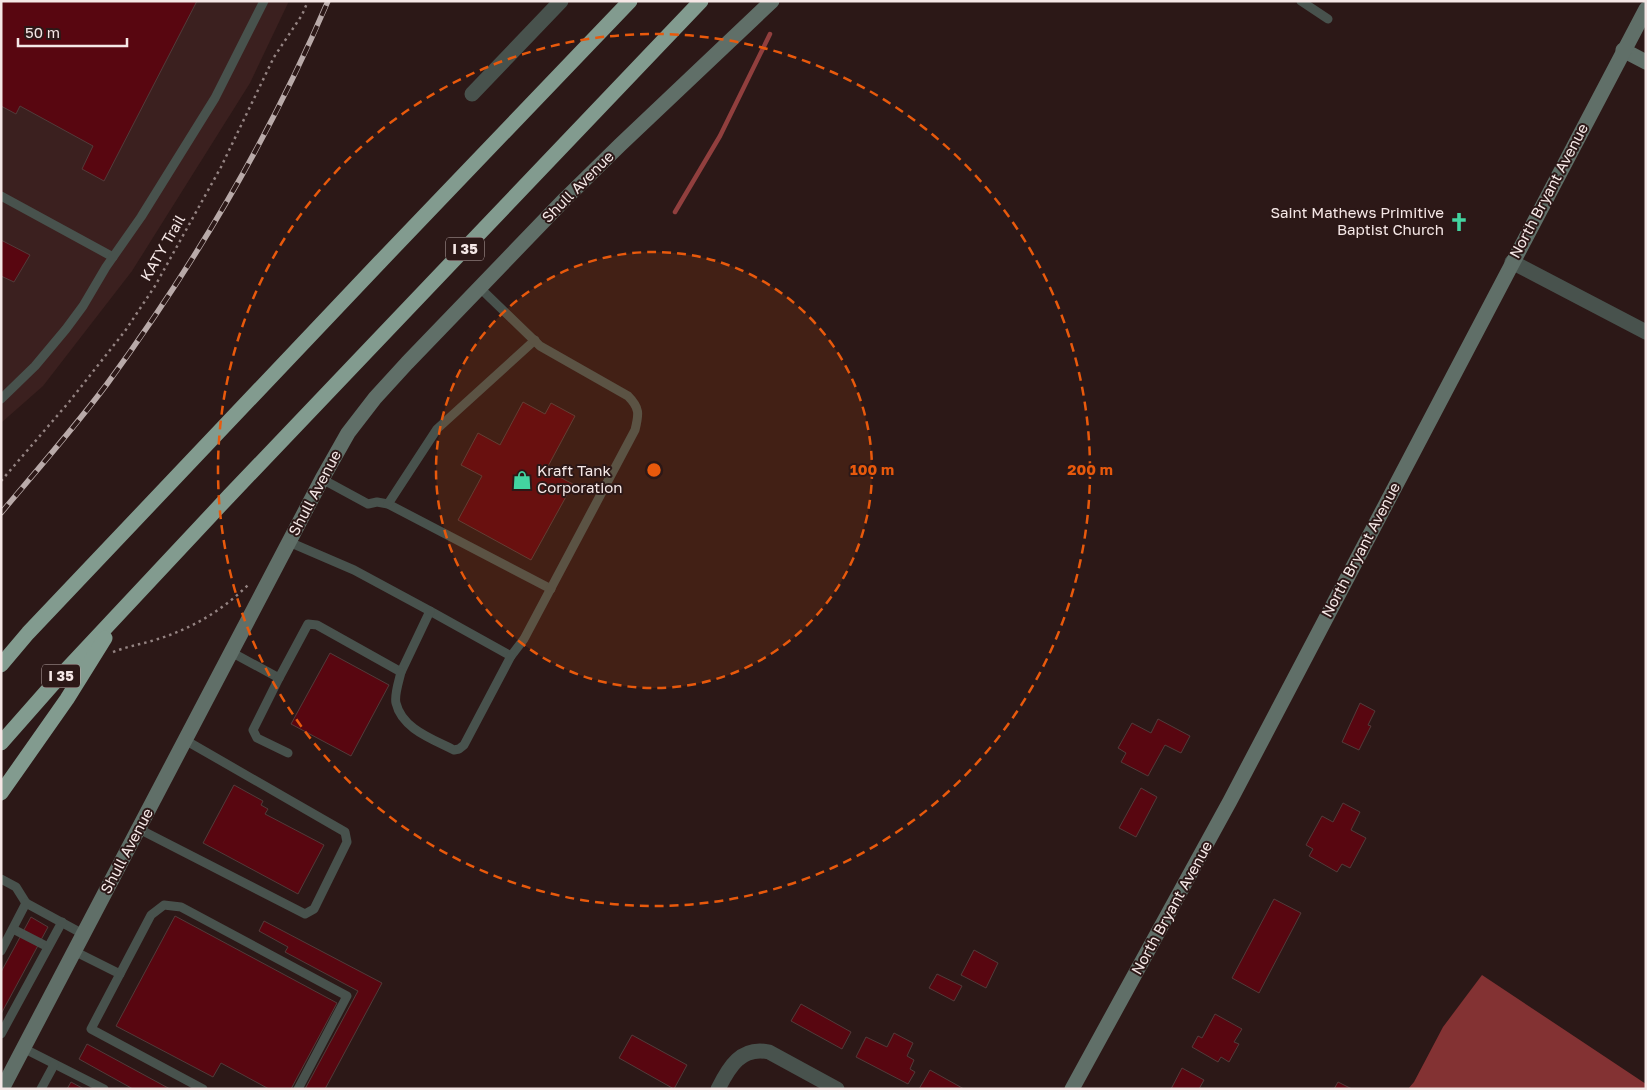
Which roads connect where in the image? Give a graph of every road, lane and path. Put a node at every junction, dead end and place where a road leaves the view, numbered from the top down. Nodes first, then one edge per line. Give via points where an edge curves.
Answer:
1 (264, 1) edge
2 (308, 1) edge
3 (561, 1) edge
4 (616, 1) edge
5 (630, 1) edge
6 (701, 1) edge
7 (772, 1) edge
8 (1301, 1) edge
9 (1646, 9) edge
10 (1328, 19) dead end
11 (589, 45) junction
12 (1623, 50) junction
13 (1646, 62) edge
14 (472, 94) dead end
15 (1, 196) edge
16 (113, 257) junction
17 (1512, 262) junction
18 (480, 288) junction
19 (1646, 332) edge
20 (535, 340) junction
21 (1, 399) edge
22 (322, 479) junction
23 (1, 481) edge
24 (388, 504) junction
25 (289, 542) junction
26 (249, 584) dead end
27 (551, 589) junction
28 (122, 610) junction
29 (430, 611) junction
30 (28, 634) junction
31 (231, 652) junction
32 (1, 653) edge
33 (511, 656) junction
34 (89, 663) junction
35 (1, 665) edge
36 (401, 672) junction
37 (279, 678) junction
38 (185, 740) junction
39 (1, 743) edge
40 (288, 753) dead end
41 (1, 793) edge
42 (139, 828) junction
43 (1, 879) edge
44 (26, 903) junction
45 (62, 922) junction
46 (13, 929) junction
47 (83, 934) junction
48 (48, 947) junction
49 (1, 951) edge
50 (74, 951) junction
51 (120, 974) junction
52 (1, 1034) edge
53 (24, 1048) junction
54 (54, 1065) junction
55 (4, 1079) edge
56 (41, 1089) edge
57 (104, 1089) edge
58 (203, 1089) edge
59 (298, 1089) edge
60 (718, 1089) edge
61 (837, 1089) edge
62 (1072, 1089) edge

1 - 16 lane via 215,98
2 - 23 path, KATY Trail via 274,57 221,167 155,286 70,402
3 - 14 street
4 - 11 highway
5 - 11 highway
6 - 28 highway, I 35
7 - 18 street, Shull Avenue via 620,145
8 - 10 lane
9 - 12 street, North Bryant Avenue
11 - 30 highway
12 - 13 street
12 - 17 street, North Bryant Avenue
15 - 16 lane
16 - 21 lane via 66,329 36,366
17 - 19 street
17 - 62 street, North Bryant Avenue via 1230,801
18 - 20 lane
18 - 22 street, Shull Avenue via 375,398 348,433
20 - 24 lane via 437,429
20 - 27 lane via 540,346 628,396 636,404 638,416 635,430
22 - 24 lane via 368,504
22 - 25 street, Shull Avenue
24 - 27 lane
25 - 29 lane via 354,570
25 - 31 street, Shull Avenue
26 - 34 path via 220,610 188,628
27 - 33 lane
28 - 34 highway
28 - 39 highway, I 35
29 - 33 lane
29 - 36 lane
30 - 32 highway
30 - 35 highway
31 - 37 lane
31 - 38 street, Shull Avenue
33 - 36 lane via 464,745 454,750 411,727 403,719 395,701
34 - 41 highway via 68,700
36 - 37 lane via 317,625 308,624
37 - 40 lane via 253,730 257,738
38 - 42 street, Shull Avenue
38 - 42 lane via 345,832 347,842 314,909 305,914
42 - 47 street, Shull Avenue
43 - 44 lane via 16,887
44 - 45 lane
44 - 46 lane
45 - 47 lane
45 - 48 lane
46 - 48 lane
46 - 49 lane
47 - 50 street, Shull Avenue
48 - 52 lane
50 - 51 lane
50 - 53 street, Shull Avenue
51 - 58 lane via 91,1028
51 - 59 lane via 151,915 164,905 182,907 347,996
53 - 54 lane
53 - 55 street, Shull Avenue
54 - 56 lane
54 - 57 lane via 62,1066
60 - 61 street via 736,1061 747,1052 758,1050 769,1052

